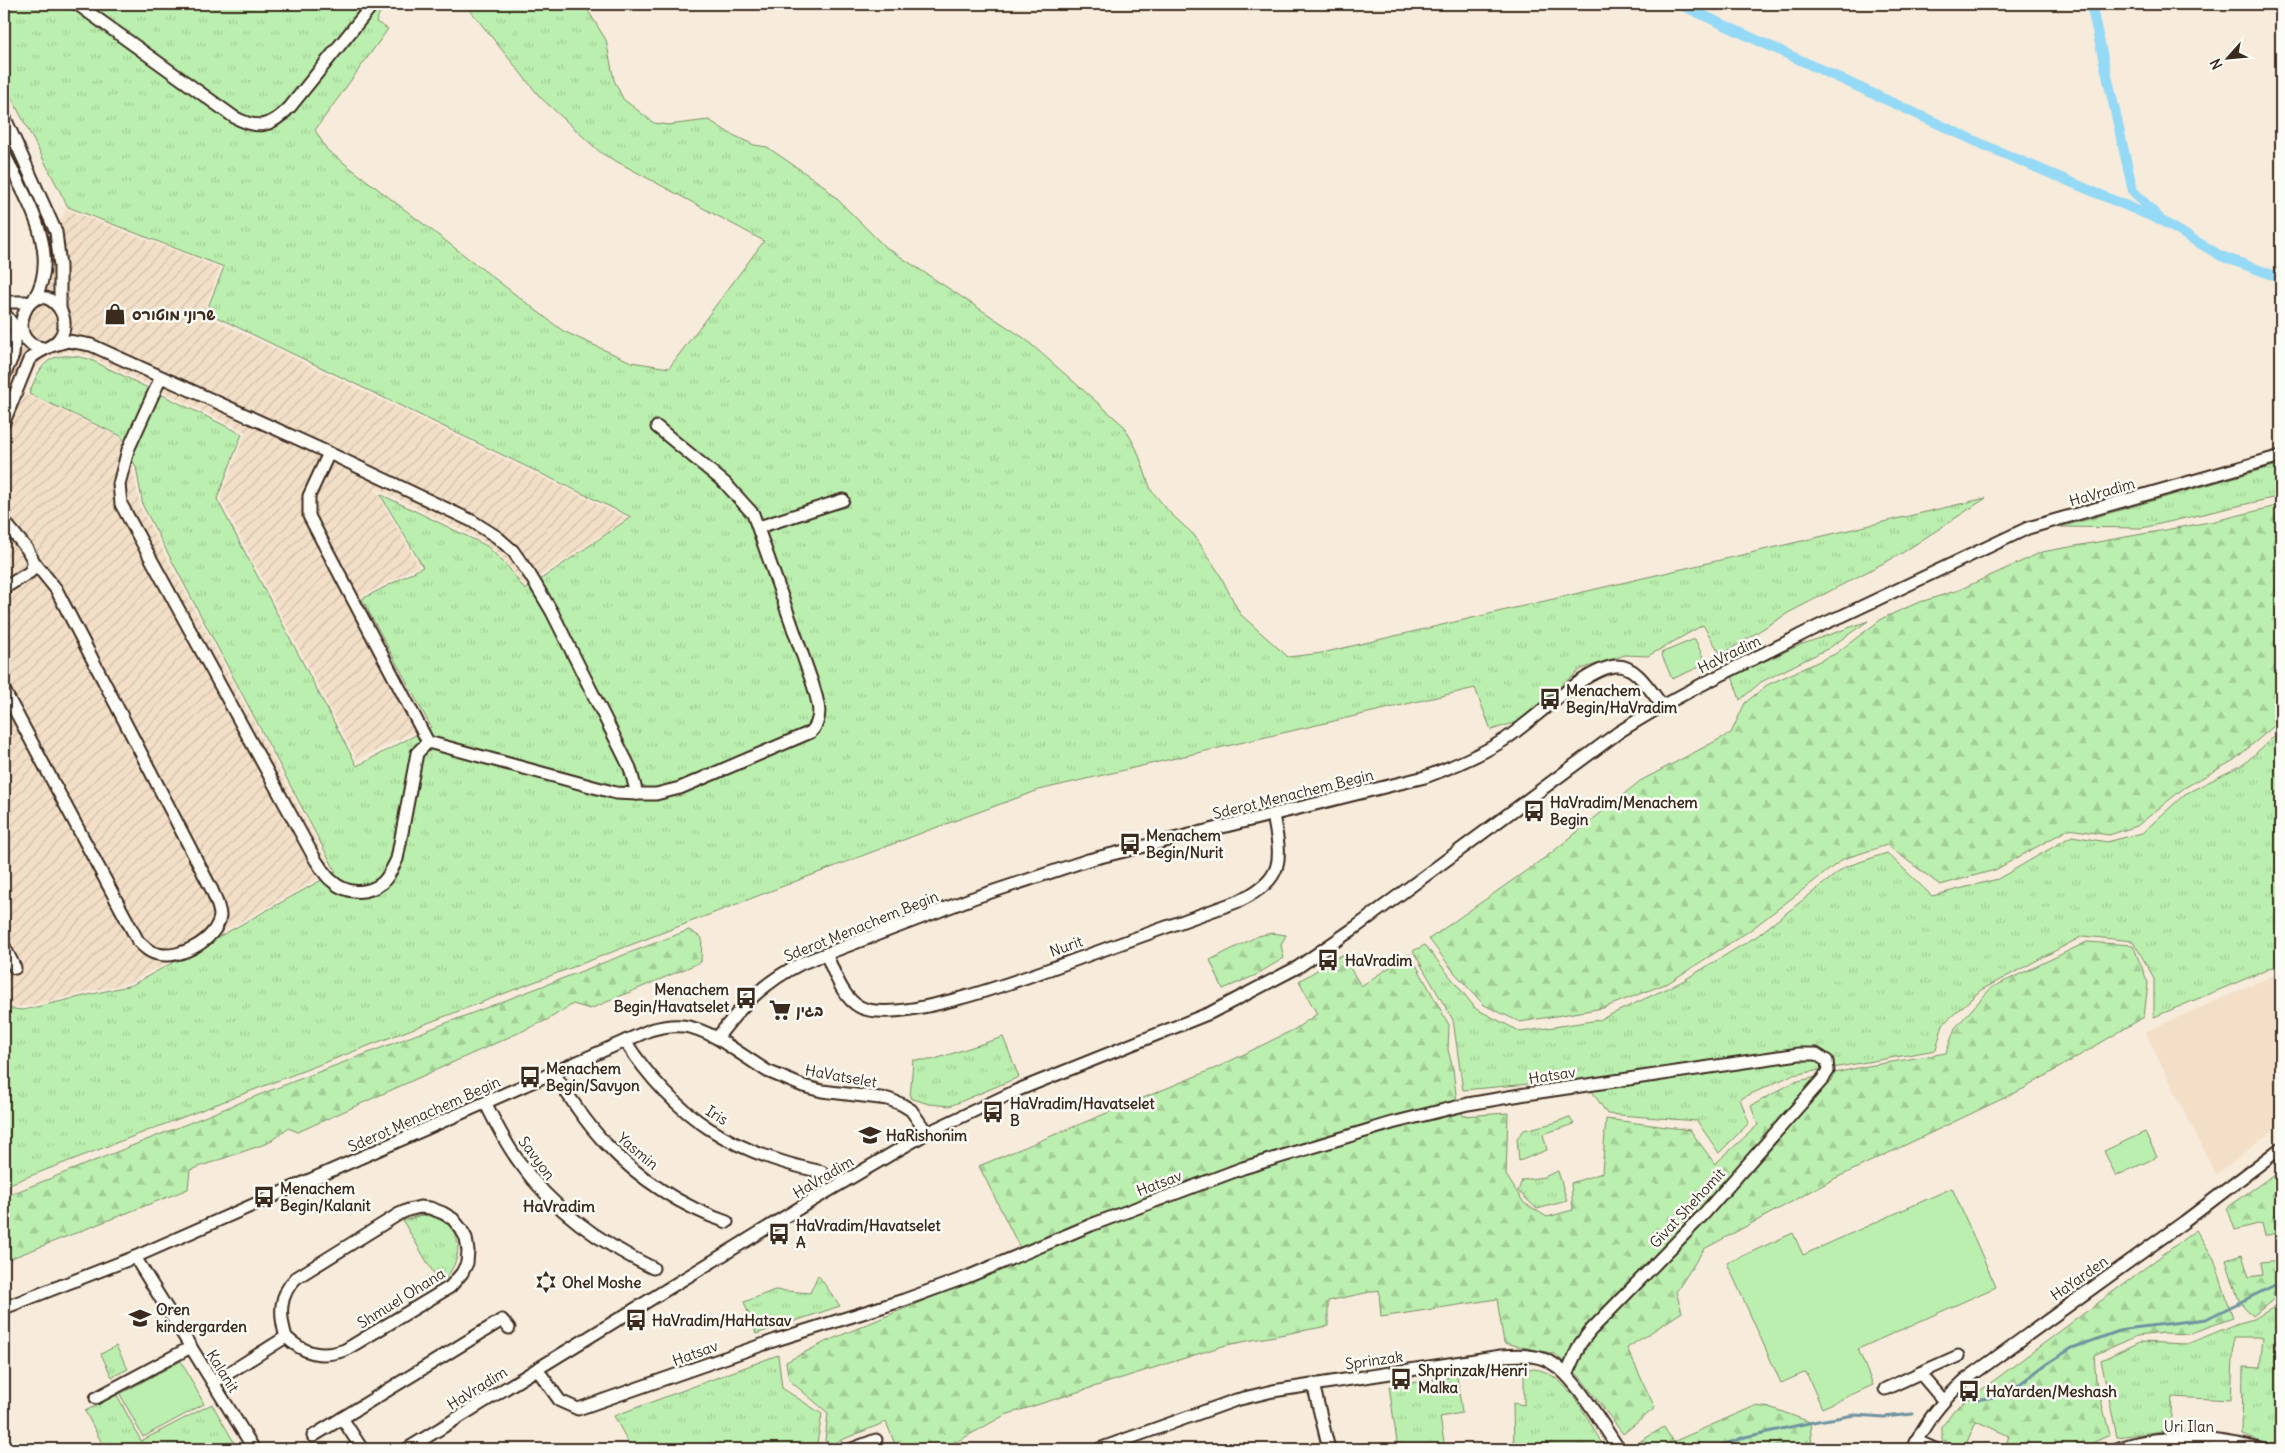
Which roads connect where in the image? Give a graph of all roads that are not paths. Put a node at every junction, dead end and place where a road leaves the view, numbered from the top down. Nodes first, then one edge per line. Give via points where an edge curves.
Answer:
1 (77, 4) edge
2 (373, 4) edge
3 (4, 116) edge
4 (4, 153) edge
5 (30, 300) junction
6 (4, 302) edge
7 (4, 313) edge
8 (62, 313) junction
9 (15, 329) junction
10 (90, 345) junction
11 (47, 347) junction
12 (4, 376) edge
13 (161, 377) junction
14 (4, 422) edge
15 (657, 427) dead end
16 (329, 453) junction
17 (2281, 456) edge
18 (843, 500) dead end
19 (4, 521) edge
20 (759, 528) junction
21 (34, 562) junction
22 (4, 588) edge
23 (4, 690) edge
24 (1662, 705) junction
25 (428, 742) junction
26 (638, 794) junction
27 (1273, 815) junction
28 (4, 946) edge
29 (826, 954) junction
30 (15, 968) dead end
31 (717, 1038) junction
32 (625, 1041) junction
33 (1828, 1061) joint
34 (554, 1073) junction
35 (486, 1104) junction
36 (927, 1133) junction
37 (2281, 1148) edge
38 (822, 1172) dead end
39 (727, 1222) dead end
40 (135, 1257) junction
41 (653, 1268) dead end
42 (4, 1308) edge
43 (509, 1328) dead end
44 (286, 1337) junction
45 (190, 1347) junction
46 (1958, 1356) dead end
47 (537, 1369) junction
48 (1567, 1373) junction
49 (1920, 1373) junction
50 (213, 1383) junction
51 (1313, 1384) junction
52 (1885, 1390) dead end
53 (96, 1398) dead end
54 (1943, 1400) junction
55 (342, 1418) junction
56 (314, 1436) dead end
57 (876, 1440) dead end
58 (4, 1445) edge
59 (1915, 1445) edge
60 (249, 1447) edge
61 (6, 1449) edge
62 (362, 1449) edge
63 (407, 1449) edge
64 (852, 1449) edge
65 (1100, 1449) edge
66 (1329, 1449) edge
67 (1619, 1449) edge
68 (1934, 1449) edge
69 (2117, 1449) edge
70 (2260, 1449) edge

1 - 2 street via 234,117 258,126 280,117 290,107
3 - 8 street via 56,232
4 - 5 street via 41,236 44,278
5 - 6 street
5 - 8 street via 50,300
5 - 9 street via 17,312
7 - 9 street
8 - 10 street via 74,333
8 - 11 street via 62,334
9 - 11 street via 21,341 32,347
9 - 12 street via 16,341
10 - 11 street via 68,341
10 - 13 street
11 - 14 street via 29,360
13 - 16 street
13 - 25 street via 128,450 119,484 121,504 330,881 348,892 362,892 383,882 397,859 417,753
15 - 20 street via 725,482 753,514
16 - 25 street via 309,496 309,516
16 - 26 street via 472,521 513,551 552,612 630,768
17 - 24 street, HaVradim via 2028,528 1812,628
18 - 20 street
19 - 21 street via 28,549
20 - 26 street via 818,702 818,725 811,732 680,788 656,794
21 - 22 street via 30,572
21 - 23 street via 56,589 212,890 220,915 212,933 201,942 180,953 168,955 149,950 138,941
24 - 27 street, Sderot Menachem Begin via 1639,676 1619,666 1609,667 1581,682 1505,740 1463,762 1425,777
24 - 36 street, HaVradim via 1619,732 1298,967 1210,1013 1018,1090
25 - 26 street via 616,794
27 - 29 street, Sderot Menachem Begin via 1088,860 973,898
27 - 29 street, Nurit via 1278,864 1267,884 1256,893 973,995 913,1008 871,1011 859,1007 844,992
28 - 30 street
29 - 31 street, Sderot Menachem Begin via 769,981
31 - 32 street, Sderot Menachem Begin via 686,1026 668,1025
31 - 36 street, HaVatselet via 767,1071 803,1086 902,1104 911,1110
32 - 34 street, Sderot Menachem Begin
32 - 38 street, Iris via 658,1087 696,1120 761,1155
33 - 47 street, Hatsav via 1816,1054 1799,1054 1526,1094 1392,1122 1243,1168 904,1300 776,1340 578,1409 560,1401
33 - 48 street, Givat Shehomit via 1828,1071 1822,1080 1702,1216 1590,1330
34 - 35 street, Sderot Menachem Begin
34 - 39 street, Yasmin via 590,1125 625,1162 664,1191
35 - 40 street, Sderot Menachem Begin
35 - 41 street, Savyon via 520,1164 565,1214 609,1245
36 - 47 street, HaVradim
37 - 54 street, HaYarden via 1982,1367
40 - 42 street, Sderot Menachem Begin
40 - 45 street, Kalanit
43 - 55 street via 502,1320
44 - 44 street, Shmuel Ohana via 310,1353 332,1354 345,1350 455,1283 467,1263 466,1238 453,1219 443,1212 430,1208 399,1214 296,1278 287,1287 280,1310
44 - 50 street
45 - 50 street, Kalanit
45 - 53 street
46 - 49 street
47 - 63 street, HaVradim
48 - 51 street, Sprinzak via 1550,1362 1518,1355
48 - 67 street, Sprinzak
49 - 52 street
49 - 54 street
50 - 60 street, Kalanit
51 - 65 street, Sprinzak via 1236,1400
51 - 66 street
54 - 59 street, HaYarden
55 - 56 street
55 - 62 street
57 - 64 street
58 - 61 street
59 - 68 street
69 - 70 street, Uri Ilan via 2147,1442 2212,1440

